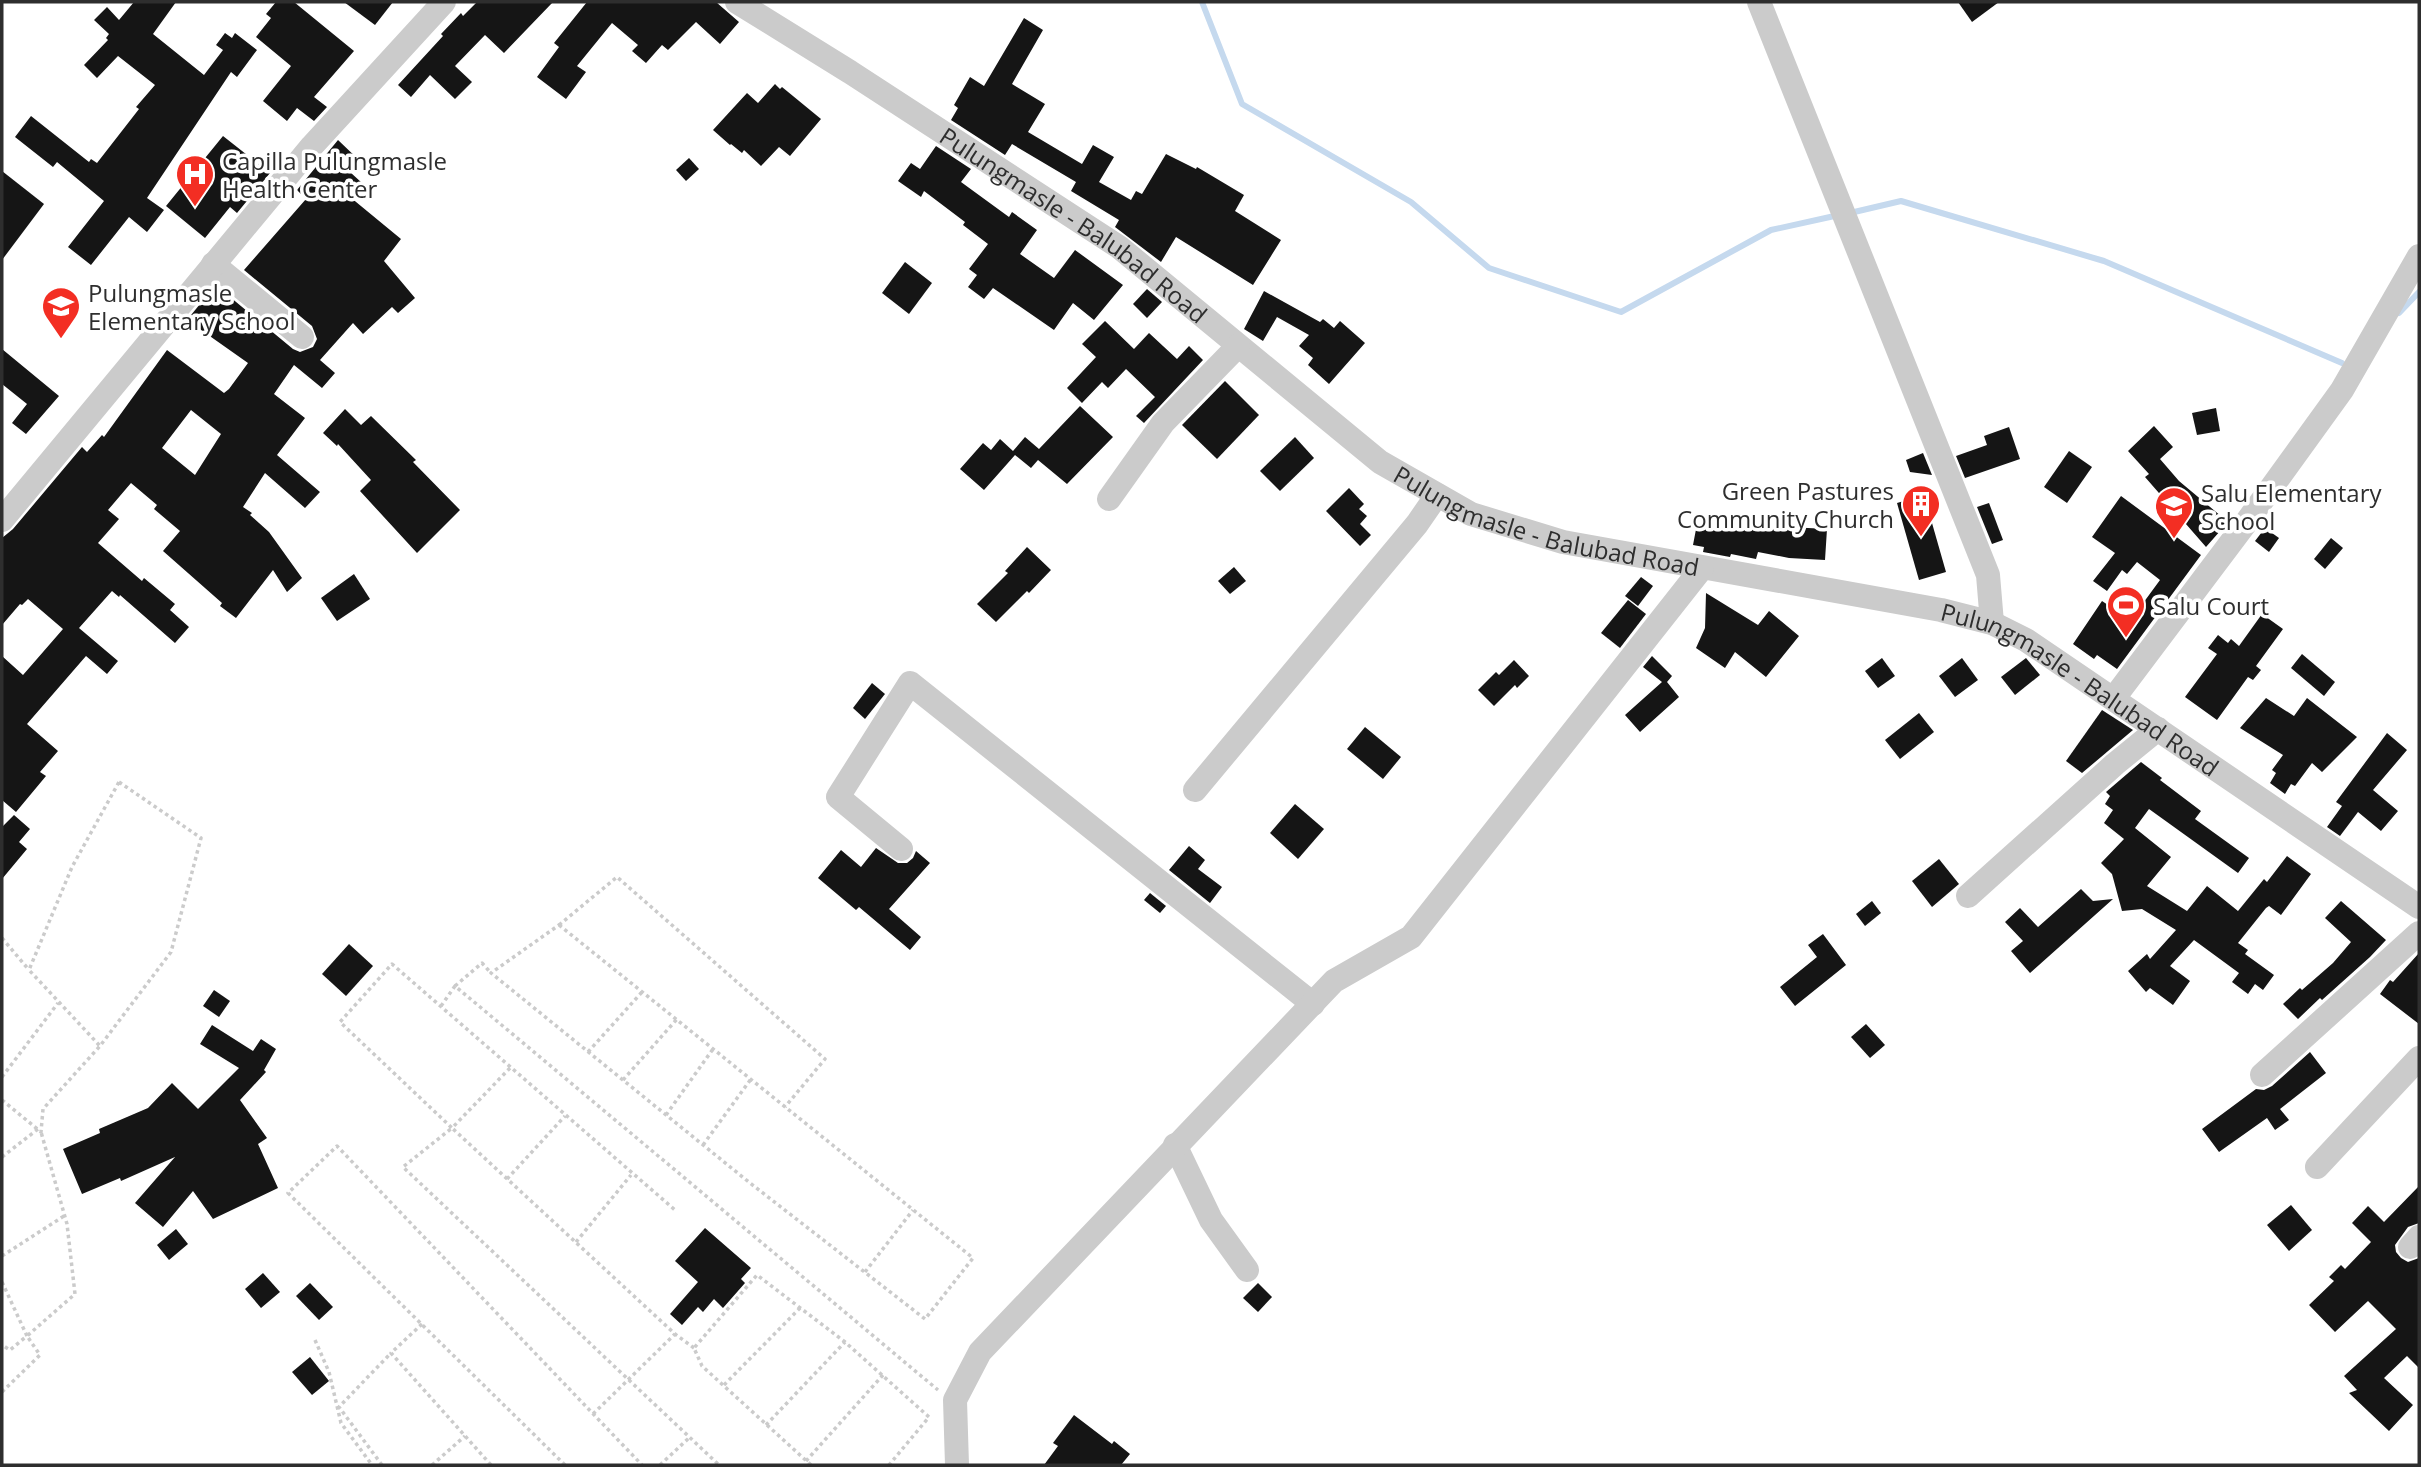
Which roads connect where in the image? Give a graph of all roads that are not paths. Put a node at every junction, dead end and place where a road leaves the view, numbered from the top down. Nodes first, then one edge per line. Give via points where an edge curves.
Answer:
1 (444, 2) edge
2 (737, 2) edge
3 (1759, 2) edge
4 (2419, 256) edge
5 (213, 264) junction
6 (302, 337) dead end
7 (1238, 346) junction
8 (1437, 495) junction
9 (1109, 499) dead end
10 (2, 520) edge
11 (1702, 568) junction
12 (1992, 623) junction
13 (2114, 698) junction
14 (2158, 729) junction
15 (1195, 790) dead end
16 (901, 849) dead end
17 (1968, 896) dead end
18 (2419, 906) edge
19 (2419, 933) edge
20 (1313, 1004) junction
21 (2419, 1058) edge
22 (2262, 1075) dead end
23 (1175, 1145) junction
24 (2317, 1167) dead end
25 (1247, 1270) dead end
26 (957, 1465) edge

1 - 5 street via 312,146
2 - 7 street, Pulungmasle - Balubad Road via 1119,247
3 - 12 street via 1988,575
4 - 13 street via 2342,390
5 - 6 street
5 - 10 street
7 - 8 street, Pulungmasle - Balubad Road via 1380,462
7 - 9 street via 1163,423
8 - 11 street, Pulungmasle - Balubad Road via 1471,514 1563,542
8 - 15 street
11 - 12 street, Pulungmasle - Balubad Road
11 - 20 street via 1411,937 1334,981
12 - 13 street, Pulungmasle - Balubad Road
13 - 14 street, Pulungmasle - Balubad Road
14 - 17 street
14 - 18 street, Pulungmasle - Balubad Road
16 - 20 street via 838,797 910,683
19 - 22 street
20 - 23 street
21 - 24 street
23 - 25 street via 1210,1220
23 - 26 street via 981,1352 954,1400

